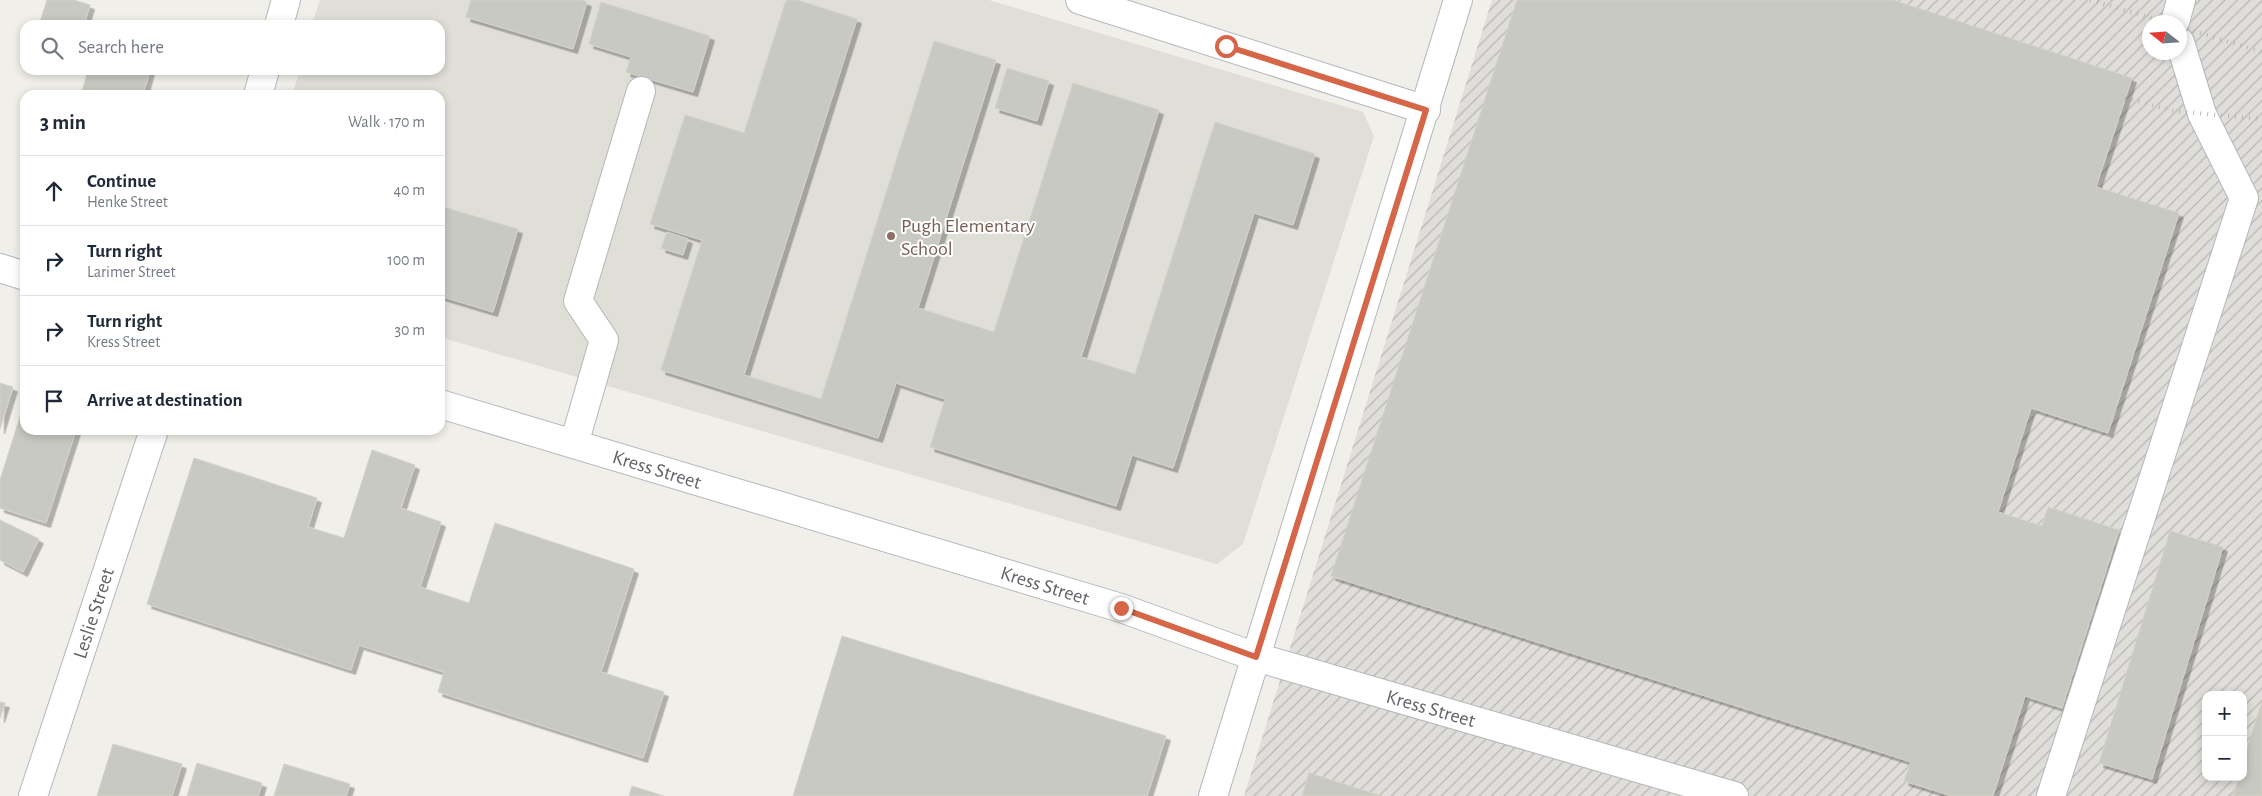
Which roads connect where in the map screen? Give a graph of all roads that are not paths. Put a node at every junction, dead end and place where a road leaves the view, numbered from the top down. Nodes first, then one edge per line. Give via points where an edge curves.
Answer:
1 (286, 0) edge
2 (1080, 0) edge
3 (1458, 0) edge
4 (2182, 0) edge
5 (2177, 15) edge
6 (280, 20) edge
7 (2186, 60) edge
8 (264, 75) edge
9 (259, 90) edge
10 (641, 90) dead end
11 (1426, 110) junction
12 (0, 268) edge
13 (20, 274) edge
14 (445, 405) edge
15 (152, 435) edge
16 (574, 444) junction
17 (1256, 657) junction
18 (33, 796) edge
19 (1214, 796) edge
20 (1734, 796) edge
21 (2052, 796) edge

1 - 6 street
2 - 11 street
3 - 11 street
4 - 5 street
7 - 21 street via 2202,114 2244,198
8 - 9 street
10 - 16 street via 578,301 604,340
11 - 17 street
12 - 13 street
14 - 16 street, Kress Street
15 - 18 street, Leslie Street
16 - 17 street, Kress Street via 1121,608
17 - 19 street
17 - 20 street, Kress Street

